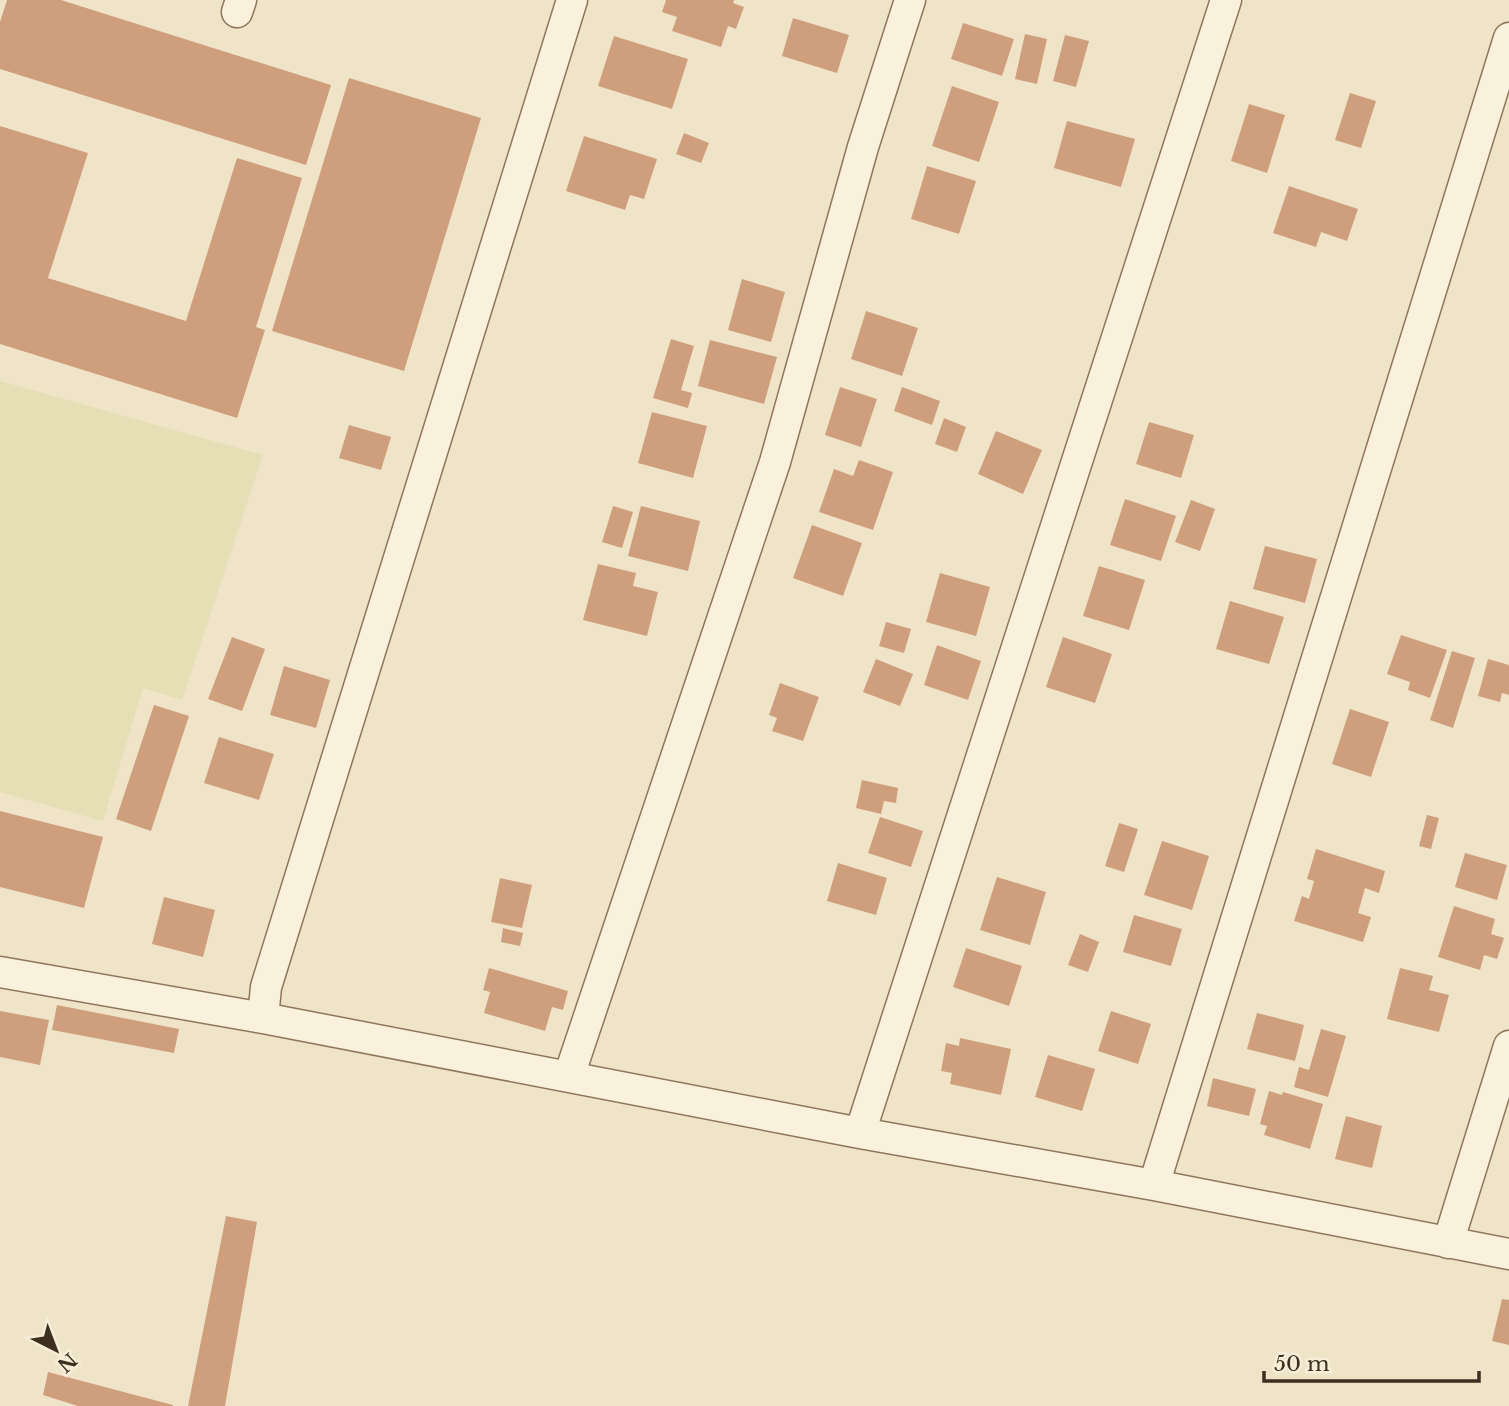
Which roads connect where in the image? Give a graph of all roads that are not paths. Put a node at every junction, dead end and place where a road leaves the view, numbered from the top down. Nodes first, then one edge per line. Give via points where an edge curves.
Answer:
1 (572, 0) edge
2 (910, 0) edge
3 (1226, 0) edge
4 (1509, 38) edge
5 (0, 972) edge
6 (263, 1018) junction
7 (1509, 1046) edge
8 (569, 1076) junction
9 (860, 1133) junction
10 (1154, 1185) junction
11 (1448, 1243) junction
12 (1509, 1254) edge

1 - 6 street via 267,987
2 - 8 street via 863,147 775,462
3 - 9 street
4 - 10 street
5 - 6 street
6 - 8 street
7 - 11 street
8 - 9 street
9 - 10 street
10 - 11 street
11 - 12 street

